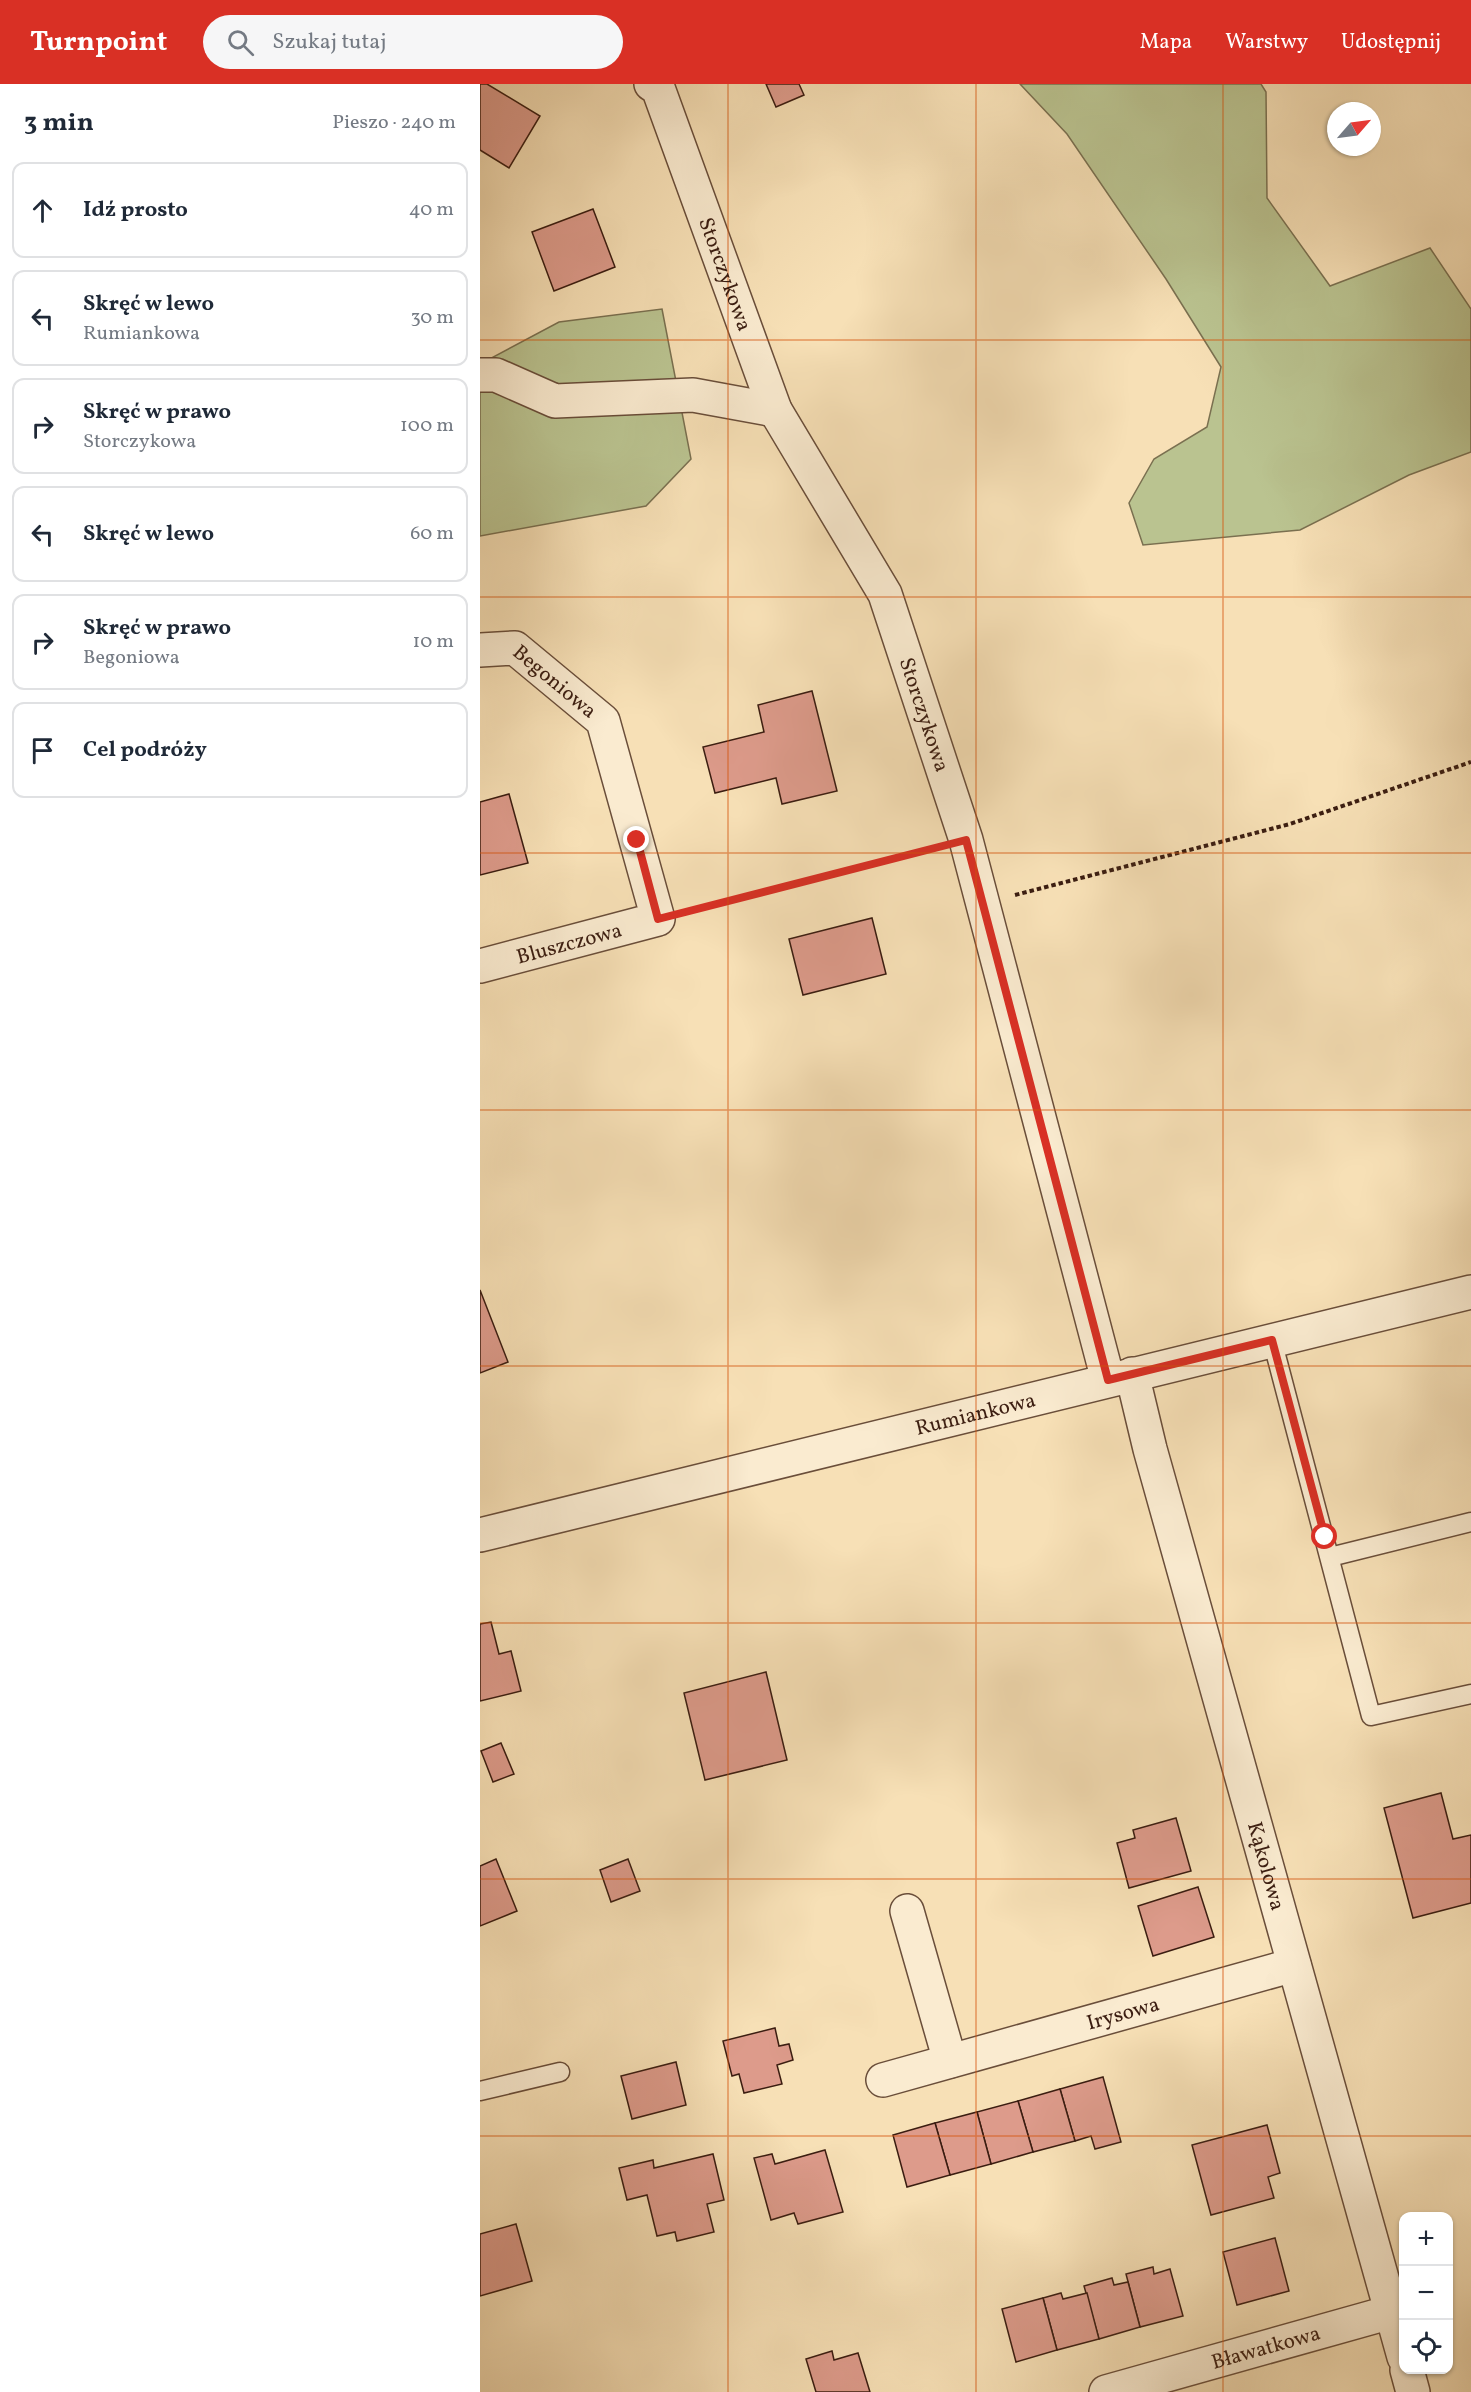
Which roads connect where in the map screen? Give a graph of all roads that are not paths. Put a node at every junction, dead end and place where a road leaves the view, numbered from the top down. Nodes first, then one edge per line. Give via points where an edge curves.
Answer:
1 (651, 84) edge
2 (480, 375) edge
3 (775, 410) junction
4 (480, 650) edge
5 (658, 919) joint
6 (480, 966) edge
7 (1471, 1292) edge
8 (1272, 1340) junction
9 (1120, 1377) junction
10 (1471, 1522) edge
11 (480, 1535) edge
12 (1330, 1557) junction
13 (1471, 1694) edge
14 (907, 1911) dead end
15 (1294, 1965) junction
16 (950, 2061) junction
17 (560, 2072) dead end
18 (883, 2080) dead end
19 (480, 2091) edge
20 (1391, 2312) junction
21 (1399, 2340) edge
22 (1408, 2374) edge
23 (1106, 2392) edge
24 (1413, 2392) edge

1 - 3 street, Storczykowa via 658,88
2 - 3 street via 496,375 555,401 693,395
3 - 9 street, Storczykowa via 885,594 966,840
4 - 5 street, Begoniowa via 515,648 603,721
5 - 6 street, Bluszczowa
7 - 8 street, Rumiankowa
8 - 9 street, Rumiankowa
8 - 12 lane
9 - 11 street, Rumiankowa
9 - 15 street, Kąkolowa via 1150,1449
10 - 12 lane
12 - 13 lane via 1371,1716
14 - 16 street
15 - 16 street, Irysowa
15 - 20 street, Kąkolowa
16 - 18 street, Irysowa
17 - 19 lane
20 - 21 street, Kąkolowa
20 - 23 street, Bławatkowa
22 - 24 street

